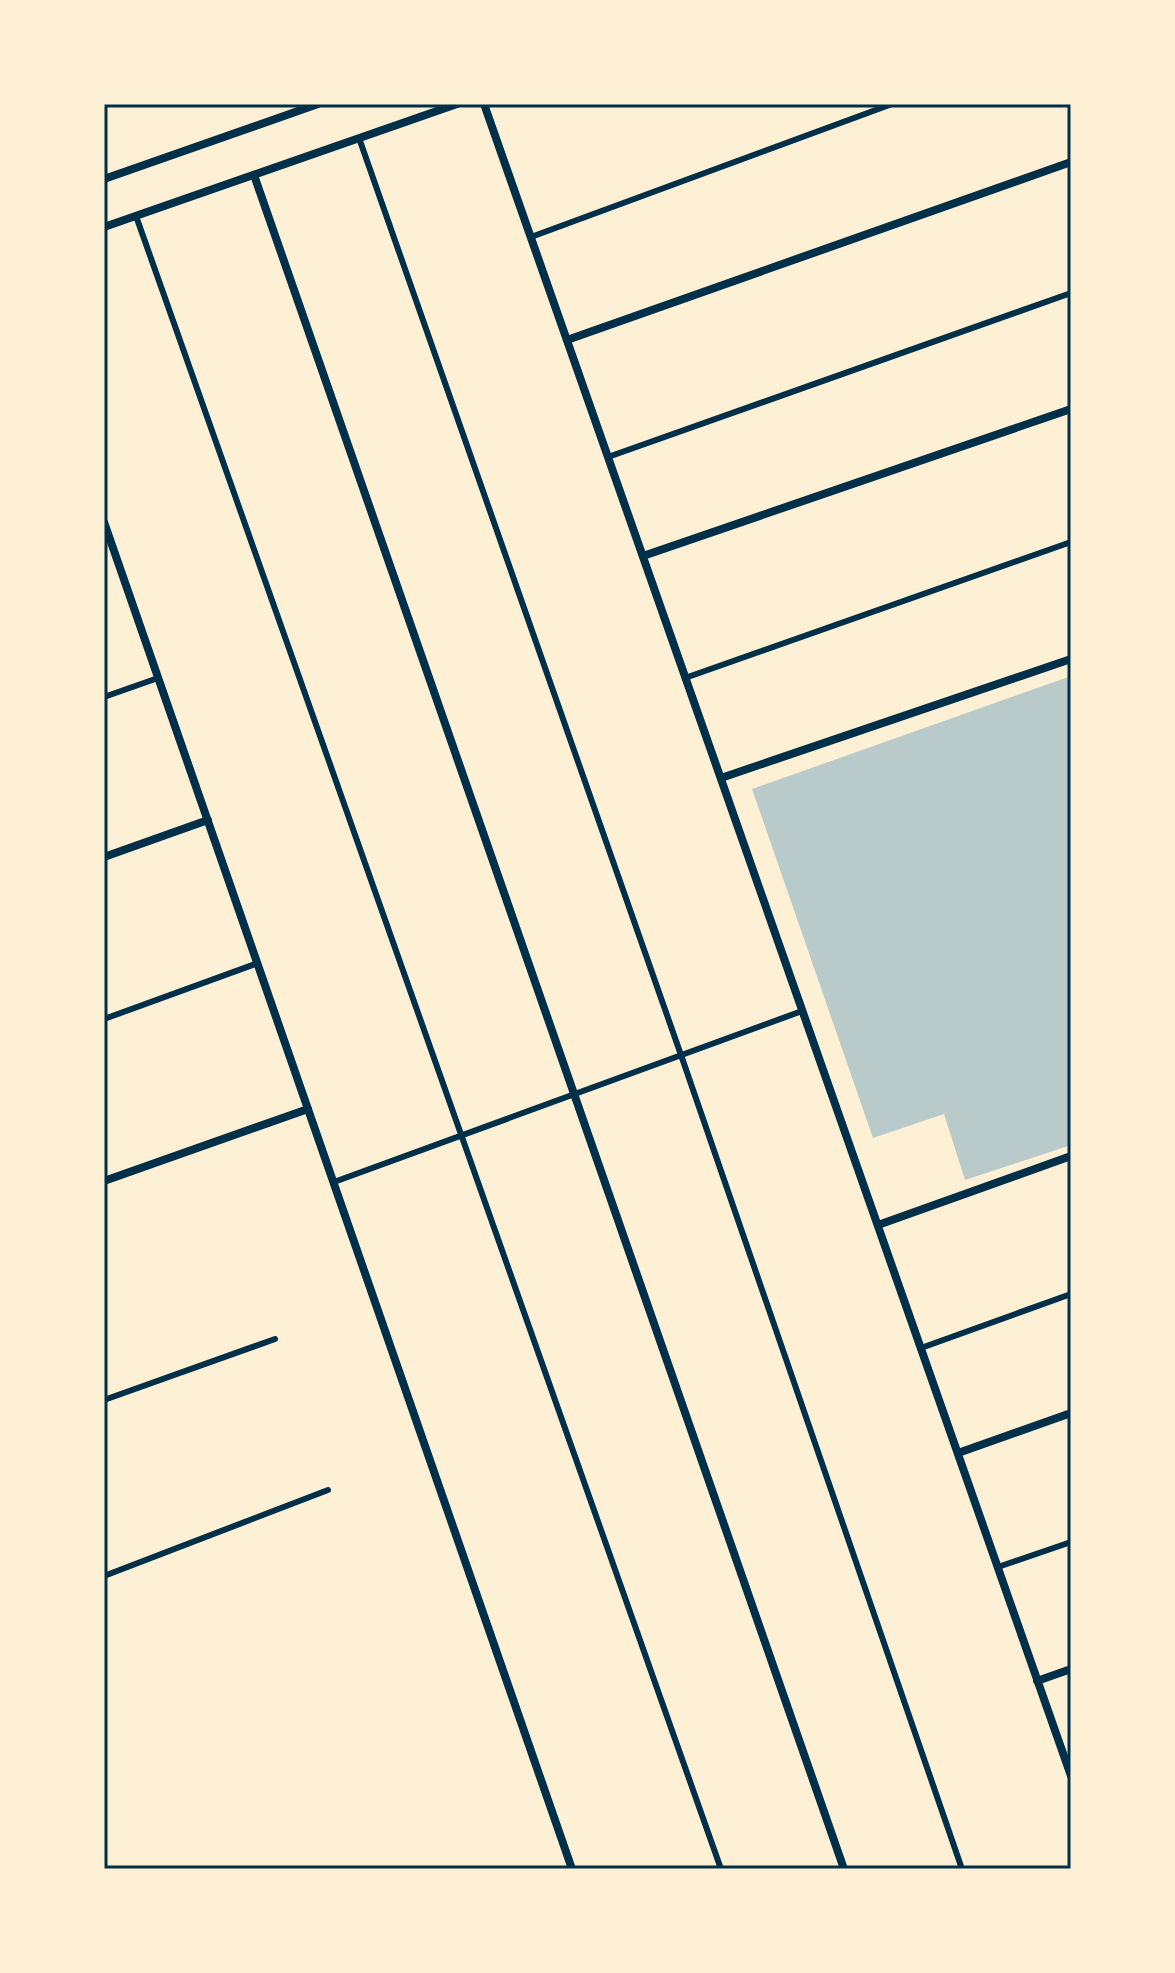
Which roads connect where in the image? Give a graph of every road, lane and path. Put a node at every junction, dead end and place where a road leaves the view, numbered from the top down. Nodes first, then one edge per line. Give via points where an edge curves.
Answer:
1 (318, 104) edge
2 (457, 104) edge
3 (484, 104) edge
4 (892, 104) edge
5 (359, 138) junction
6 (1071, 162) edge
7 (254, 175) junction
8 (104, 179) edge
9 (136, 216) junction
10 (104, 227) edge
11 (531, 237) junction
12 (1071, 293) edge
13 (567, 340) junction
14 (1071, 409) edge
15 (608, 457) junction
16 (104, 522) edge
17 (107, 540) edge
18 (1071, 542) edge
19 (643, 556) junction
20 (1071, 659) edge
21 (158, 678) junction
22 (685, 678) junction
23 (104, 697) edge
24 (721, 778) junction
25 (208, 820) junction
26 (104, 857) edge
27 (258, 963) junction
28 (802, 1011) junction
29 (104, 1019) edge
30 (681, 1055) junction
31 (573, 1095) junction
32 (308, 1109) junction
33 (460, 1136) junction
34 (1071, 1156) edge
35 (104, 1181) edge
36 (334, 1182) junction
37 (878, 1225) junction
38 (1071, 1294) edge
39 (275, 1339) dead end
40 (921, 1348) junction
41 (104, 1400) edge
42 (1071, 1413) edge
43 (958, 1453) junction
44 (328, 1490) dead end
45 (1071, 1542) edge
46 (998, 1567) junction
47 (104, 1576) edge
48 (1071, 1669) edge
49 (1037, 1681) junction
50 (1071, 1776) edge
51 (572, 1869) edge
52 (721, 1869) edge
53 (844, 1869) edge
54 (962, 1869) edge

1 - 8 street
2 - 5 street
3 - 11 street
4 - 11 lane
5 - 7 street
5 - 30 lane
6 - 13 street
7 - 9 street
7 - 31 street
9 - 10 street
9 - 33 lane
11 - 13 street
12 - 15 lane
13 - 15 street
14 - 19 street
15 - 19 street
16 - 17 street
17 - 21 street
18 - 22 lane
19 - 22 street
20 - 24 street
21 - 23 lane
21 - 25 street
22 - 24 street
24 - 28 street
25 - 26 street
25 - 27 street
27 - 29 lane
27 - 32 street
28 - 30 lane
28 - 37 street
30 - 31 lane
30 - 54 lane
31 - 33 lane
31 - 53 street
32 - 35 street
32 - 36 street
33 - 36 lane
33 - 52 lane
34 - 37 street
36 - 51 street
37 - 40 street
38 - 40 lane
39 - 41 lane
40 - 43 street
42 - 43 street
43 - 46 street
44 - 47 lane
45 - 46 lane
46 - 49 street
48 - 49 street
49 - 50 street

